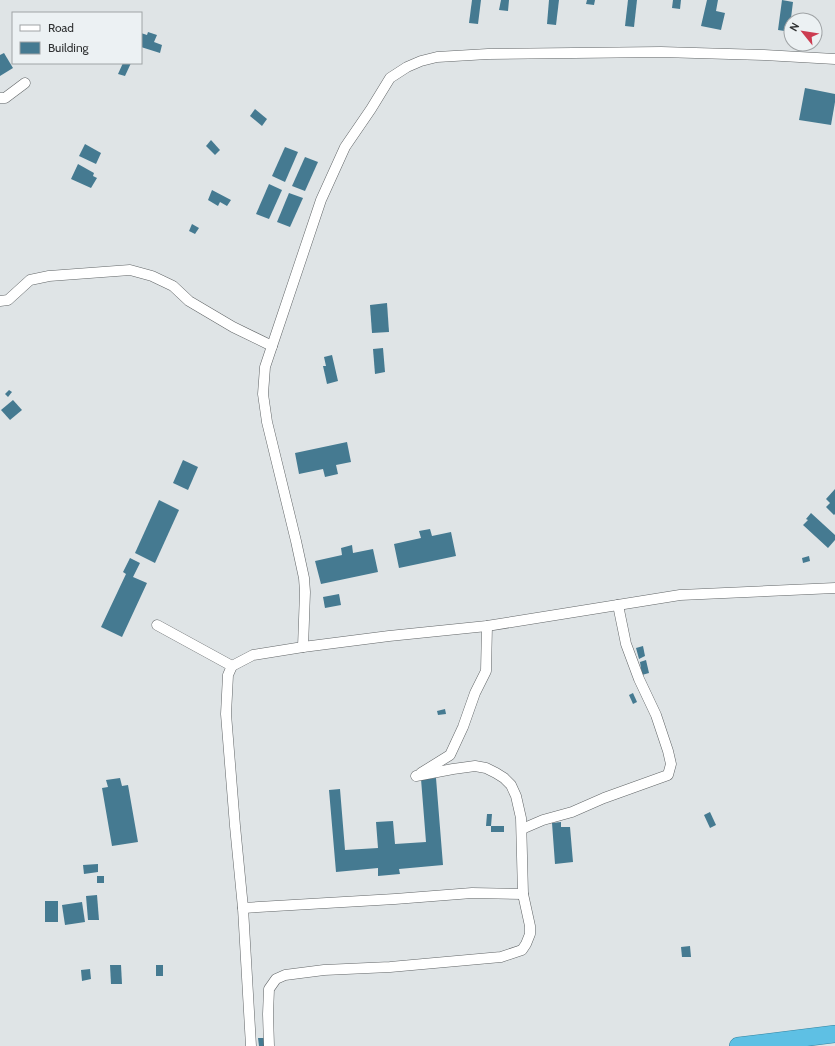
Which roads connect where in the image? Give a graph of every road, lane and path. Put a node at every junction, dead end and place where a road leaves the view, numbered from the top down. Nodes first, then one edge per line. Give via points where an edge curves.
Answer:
1 (835, 59) edge
2 (25, 83) dead end
3 (0, 98) edge
4 (0, 301) edge
5 (272, 346) junction
6 (835, 588) edge
7 (618, 605) junction
8 (157, 625) dead end
9 (487, 626) junction
10 (303, 647) junction
11 (232, 666) junction
12 (522, 829) junction
13 (522, 894) junction
14 (243, 908) junction
15 (835, 1034) edge
16 (251, 1046) edge
17 (269, 1046) edge
18 (738, 1046) edge

1 - 5 street via 661,52 488,54 437,57 407,67 390,78 345,147 320,200
2 - 3 street via 5,98
4 - 5 street via 8,300 30,280 49,276 130,270 152,276 173,286 189,301
5 - 10 street via 265,367 263,394 267,422 304,578
6 - 7 street via 680,594
7 - 9 street
7 - 12 street via 626,644 668,751 671,764 668,775
8 - 11 street
9 - 10 street
9 - 12 street via 486,671 450,755 416,776 475,766 486,768 511,785 516,796
10 - 11 street via 253,655
11 - 14 street via 228,675 226,714
12 - 13 street
13 - 14 street via 472,893
13 - 17 street via 530,934 522,950 509,955 390,967 324,970 285,975 276,979 270,990
14 - 16 street
15 - 18 highway

